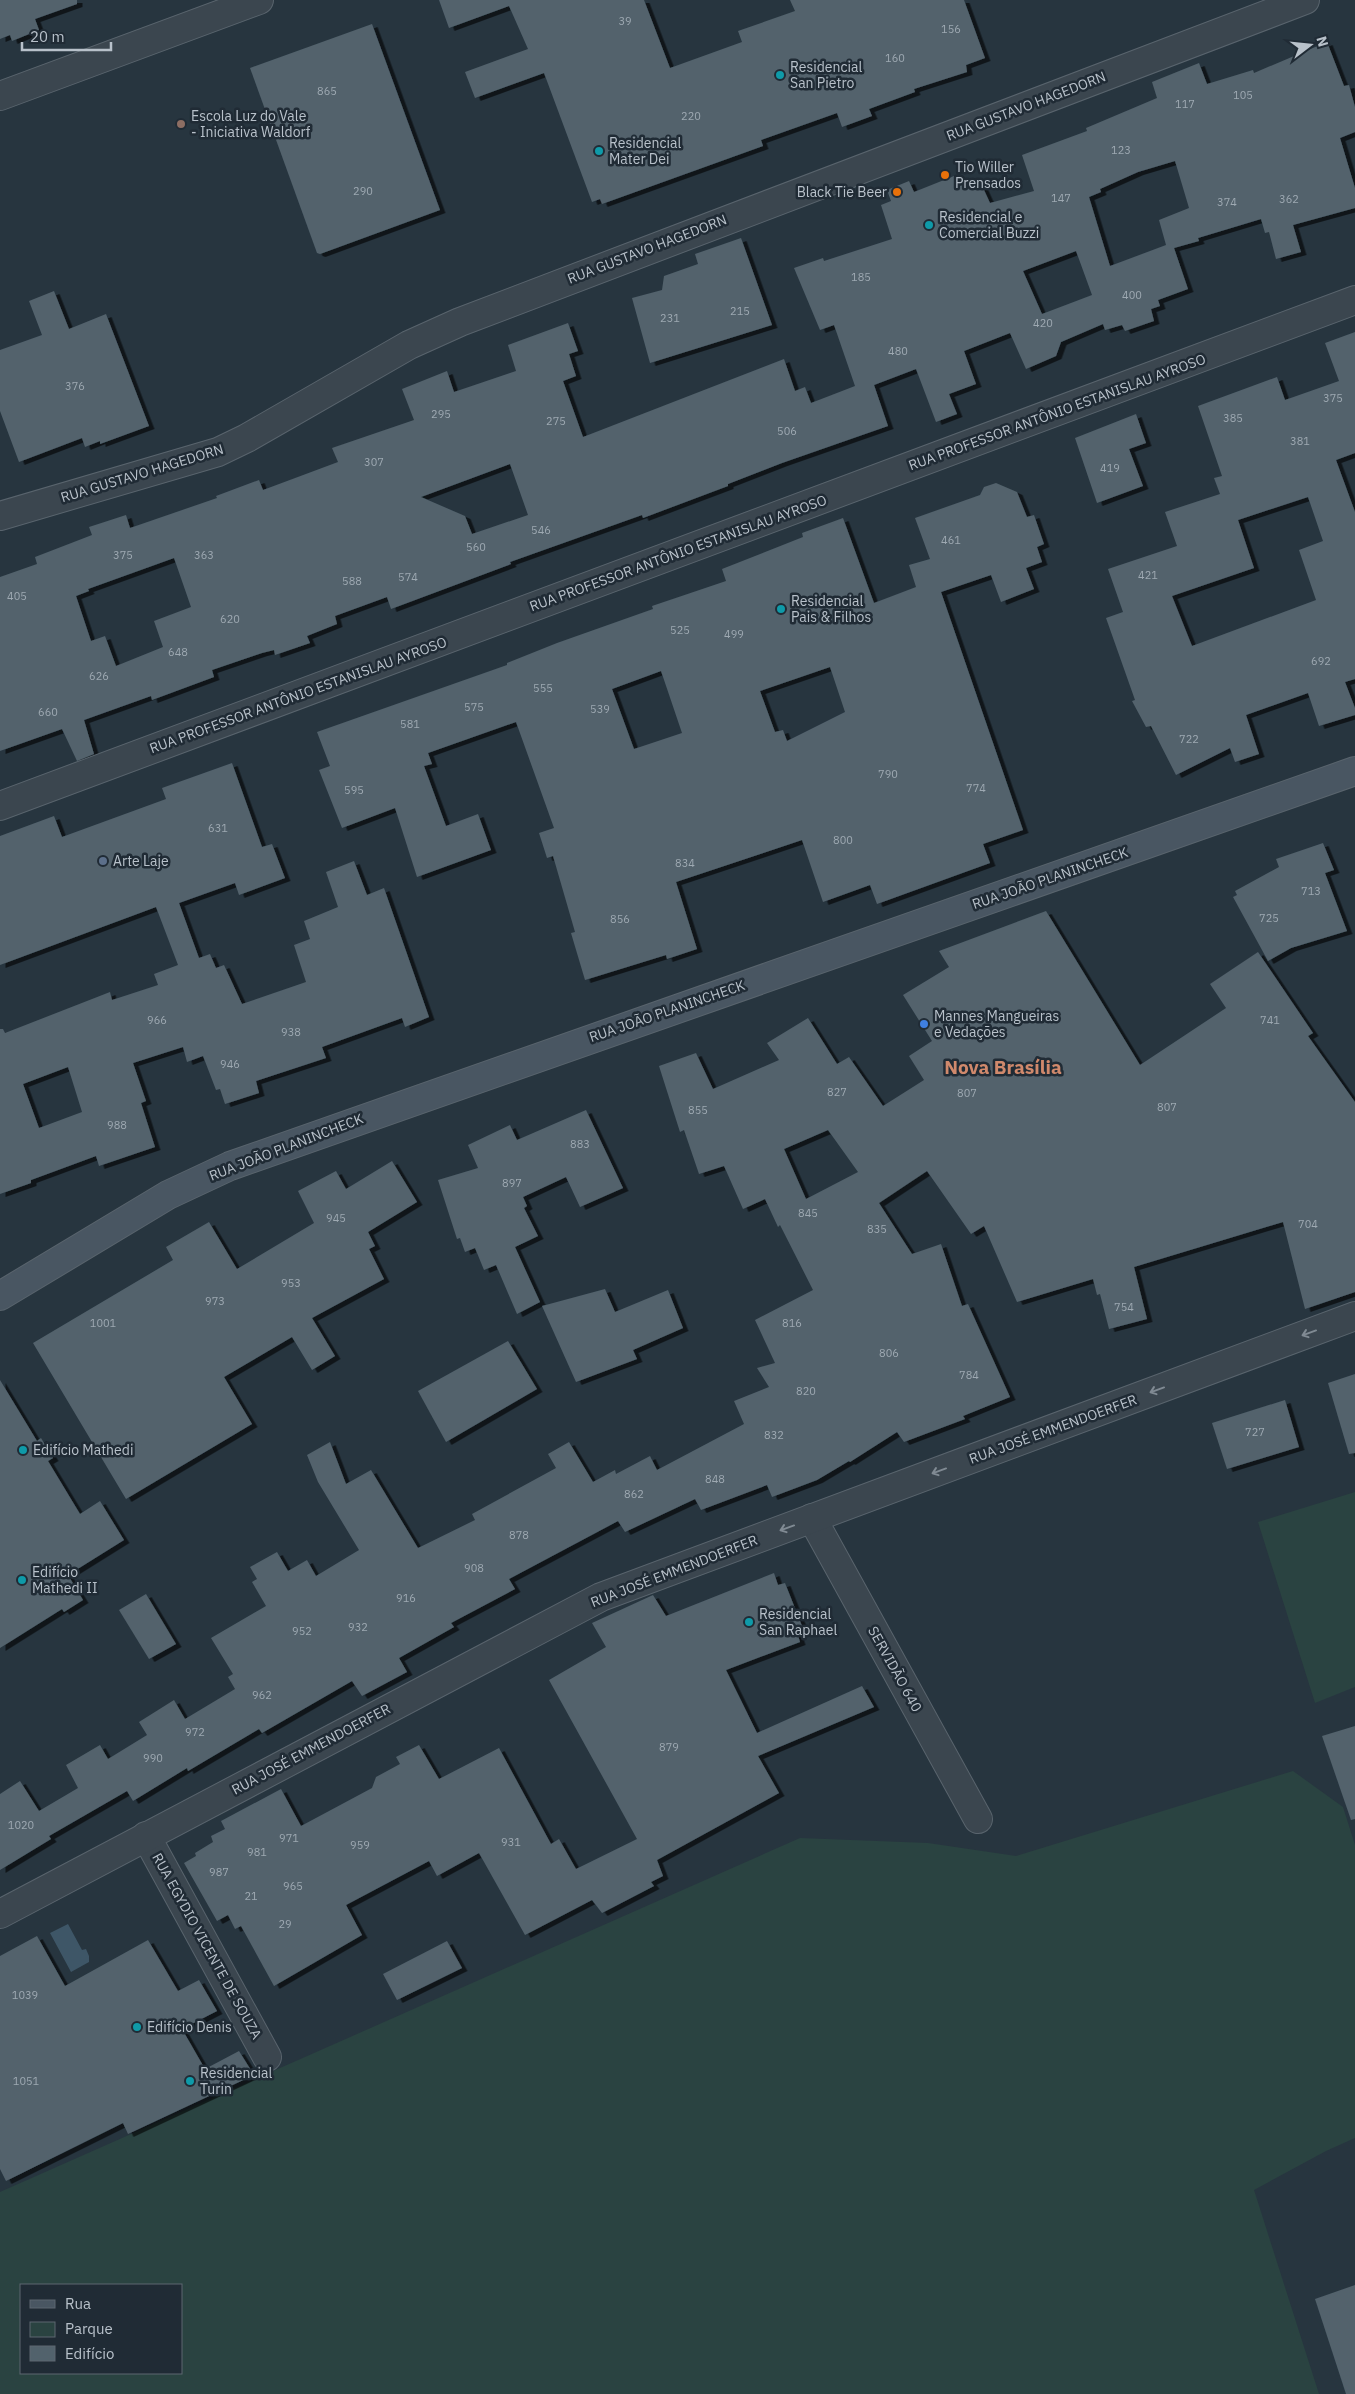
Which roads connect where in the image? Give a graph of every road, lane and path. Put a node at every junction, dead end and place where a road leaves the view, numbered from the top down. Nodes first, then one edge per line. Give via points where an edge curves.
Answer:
1 (259, 0) edge
2 (1305, 0) edge
3 (0, 96) edge
4 (1355, 300) edge
5 (0, 516) edge
6 (1355, 771) edge
7 (0, 806) edge
8 (0, 1296) edge
9 (1355, 1316) edge
10 (812, 1518) junction
11 (978, 1819) dead end
12 (146, 1836) junction
13 (0, 1914) edge
14 (267, 2057) dead end

1 - 3 street
2 - 5 street, RUA GUSTAVO HAGEDORN via 460,322 409,345 218,452
4 - 7 street, RUA PROFESSOR ANTÔNIO ESTANISLAU AYROSO
6 - 8 main road, RUA JOÃO PLANINCHECK via 230,1166 168,1195
9 -> 10 street, RUA JOSÉ EMMENDOERFER
10 - 11 street, SERVIDÃO 640
10 -> 12 street, RUA JOSÉ EMMENDOERFER via 601,1597
12 - 13 street, RUA JOSÉ EMMENDOERFER
12 - 14 street, RUA EGYDIO VICENTE DE SOUZA

